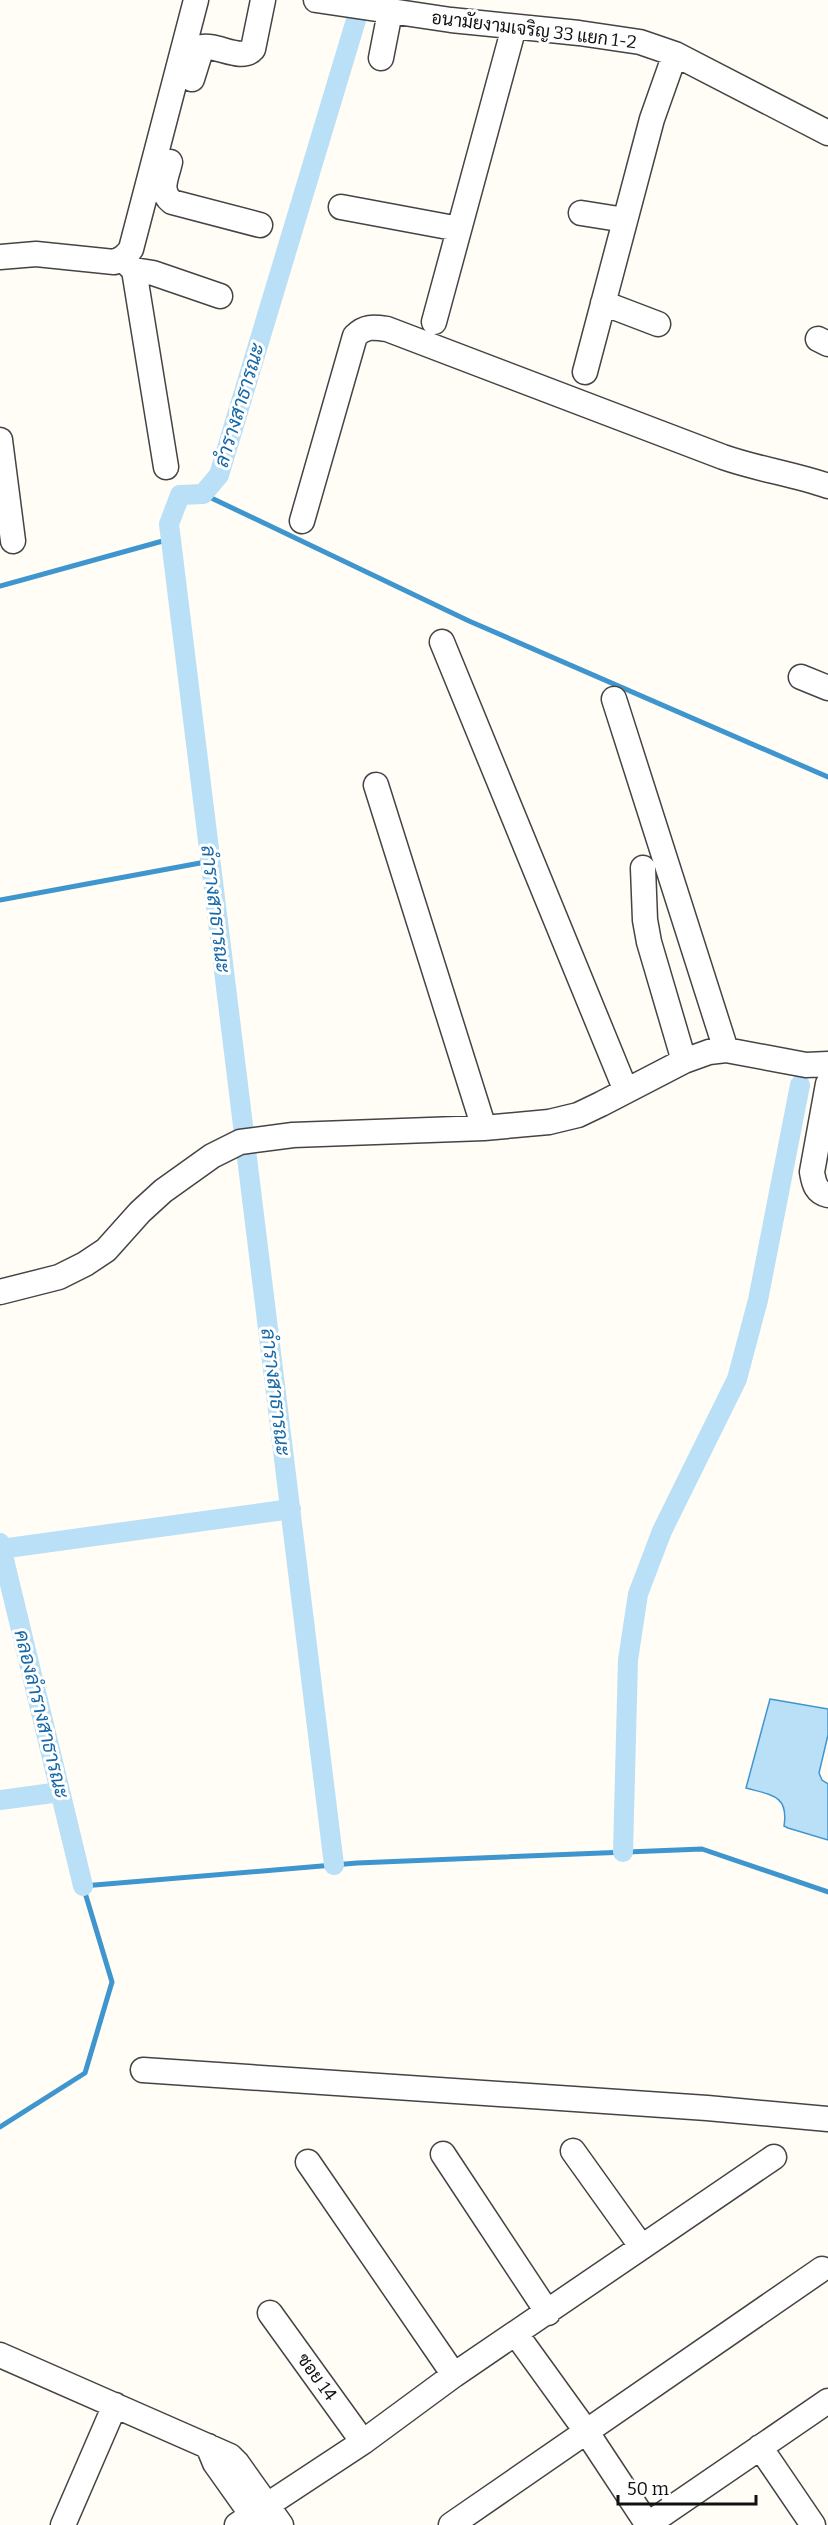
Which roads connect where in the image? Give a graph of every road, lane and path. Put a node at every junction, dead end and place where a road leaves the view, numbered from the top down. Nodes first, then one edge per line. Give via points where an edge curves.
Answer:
1 (196, 0) edge
2 (263, 0) edge
3 (316, 0) edge
4 (390, 12) junction
5 (514, 27) junction
6 (675, 54) junction
7 (381, 58) dead end
8 (828, 133) edge
9 (341, 207) dead end
10 (581, 213) dead end
11 (625, 220) junction
12 (260, 225) dead end
13 (459, 229) junction
14 (0, 258) edge
15 (128, 265) junction
16 (220, 296) dead end
17 (603, 303) junction
18 (434, 322) dead end
19 (658, 324) dead end
20 (585, 372) dead end
21 (0, 440) edge
22 (166, 467) dead end
23 (828, 486) edge
24 (302, 521) dead end
25 (13, 542) dead end
26 (442, 642) dead end
27 (801, 677) dead end
28 (828, 688) edge
29 (614, 699) dead end
30 (376, 785) dead end
31 (643, 868) dead end
32 (726, 1050) junction
33 (684, 1061) junction
34 (828, 1064) edge
35 (828, 1084) edge
36 (627, 1091) junction
37 (484, 1128) junction
38 (828, 1195) edge
39 (0, 1292) edge
40 (143, 2070) dead end
41 (828, 2120) edge
42 (573, 2151) dead end
43 (443, 2154) dead end
44 (774, 2157) dead end
45 (308, 2162) dead end
46 (641, 2246) junction
47 (822, 2269) dead end
48 (270, 2313) dead end
49 (548, 2313) junction
50 (516, 2334) junction
51 (3, 2365) edge
52 (454, 2375) junction
53 (828, 2401) edge
54 (115, 2405) junction
55 (586, 2431) junction
56 (363, 2442) junction
57 (760, 2447) junction
58 (254, 2517) edge
59 (63, 2525) edge
60 (280, 2525) edge
61 (451, 2525) edge
62 (648, 2525) edge
63 (813, 2525) edge

1 - 15 street
2 - 12 street via 250,53 208,46 198,53 163,190 172,202
3 - 4 street, อนามัยงามเจริญ 33 แยก 1-2
4 - 5 street, อนามัยงามเจริญ 33 แยก 1-2
4 - 7 street
5 - 6 street, อนามัยงามเจริญ 33 แยก 1-2 via 640,42
5 - 13 street
6 - 8 street, อนามัยงามเจริญ 33 แยก 1-2
6 - 11 street via 652,119
9 - 13 street
10 - 11 street
11 - 17 street
13 - 18 street
14 - 15 street via 36,254
15 - 16 street
15 - 22 street
17 - 19 street
17 - 20 street
21 - 25 street
23 - 24 street via 744,465 387,329 373,327 362,328 355,336
26 - 36 street
27 - 28 street
29 - 32 street
30 - 37 street
31 - 33 street via 649,942
32 - 33 street
32 - 34 street via 806,1065
33 - 36 street
35 - 38 street via 812,1172 820,1193
36 - 37 street via 578,1115
37 - 39 street via 250,1140 212,1156 163,1191 106,1250 85,1264 59,1277
40 - 41 street
42 - 46 street
43 - 49 street
44 - 46 street
45 - 52 street
46 - 49 street
47 - 55 street
48 - 56 street, ซอย 14
49 - 50 street
50 - 52 street
50 - 55 street
51 - 54 street
52 - 56 street
53 - 57 street
54 - 58 street via 208,2446 215,2463
54 - 59 street
55 - 61 street
55 - 62 street
56 - 58 street
57 - 62 street
57 - 63 street
58 - 60 street

